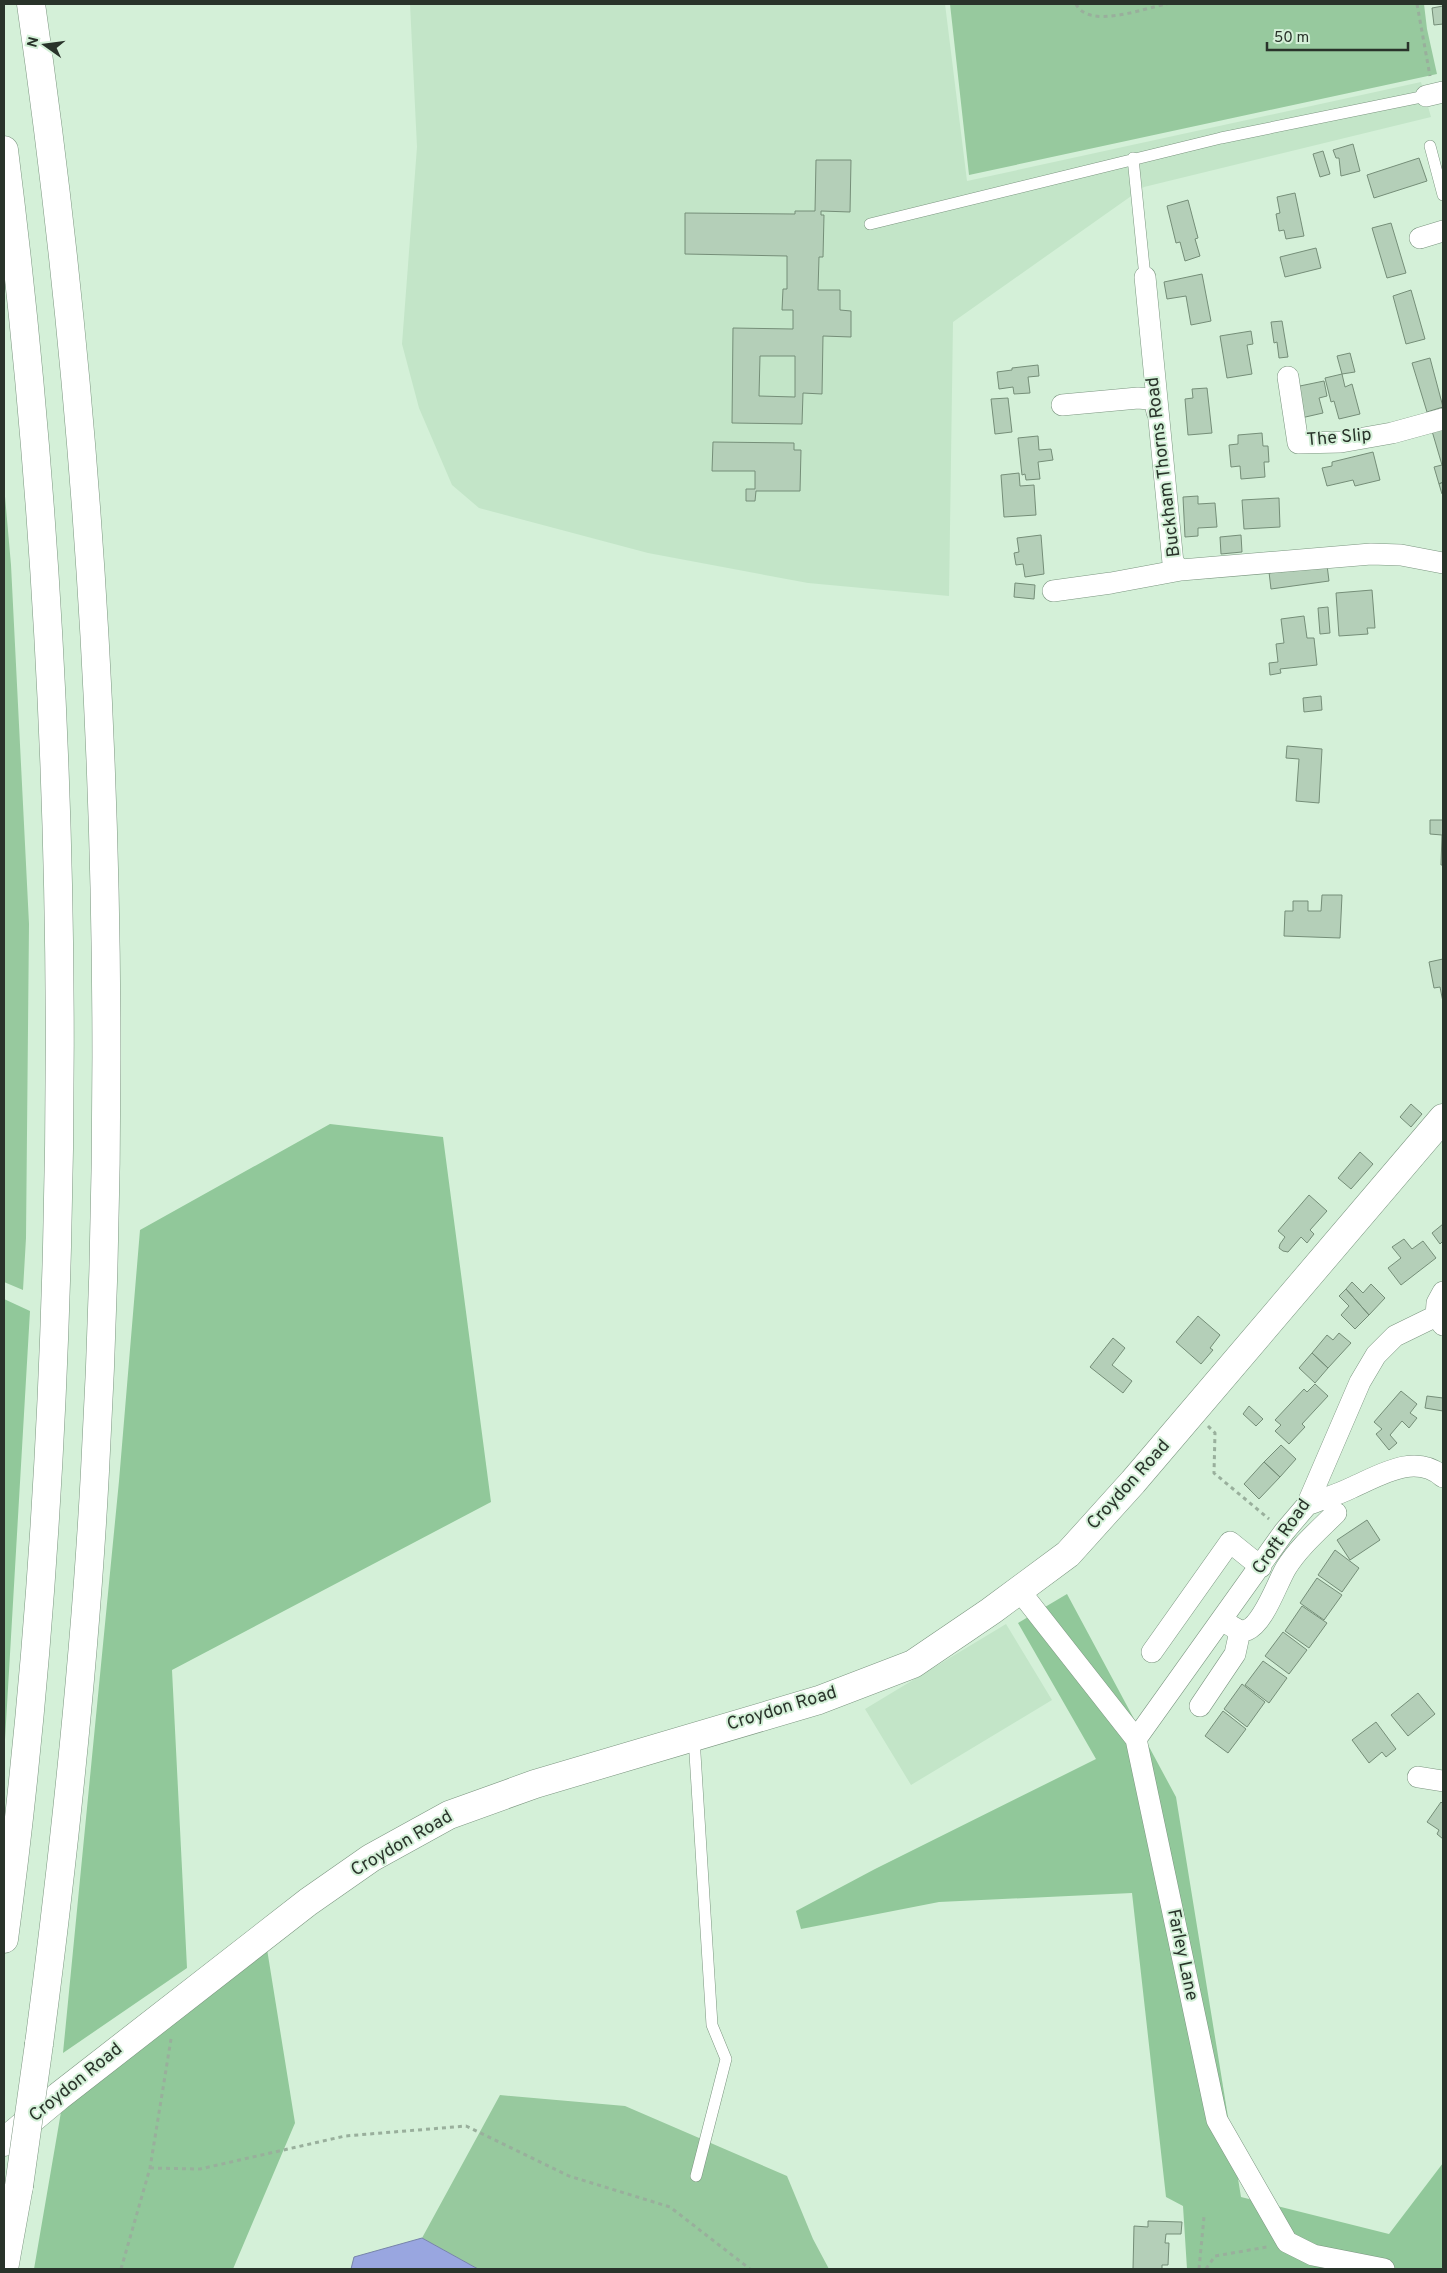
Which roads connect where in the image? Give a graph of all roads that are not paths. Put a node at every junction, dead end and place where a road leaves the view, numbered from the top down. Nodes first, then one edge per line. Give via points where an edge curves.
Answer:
1 (31, 4) edge
2 (1435, 93) edge
3 (1430, 146) dead end
4 (4, 150) edge
5 (1133, 158) junction
6 (1443, 195) edge
7 (870, 224) dead end
8 (1443, 231) edge
9 (1420, 238) dead end
10 (1145, 278) joint
11 (1288, 376) dead end
12 (1062, 405) dead end
13 (1157, 412) junction
14 (1443, 419) edge
15 (1443, 564) edge
16 (1181, 570) junction
17 (1054, 591) dead end
18 (1443, 1118) edge
19 (1443, 1292) edge
20 (1440, 1320) edge
21 (1443, 1477) edge
22 (1307, 1505) junction
23 (1336, 1513) dead end
24 (1261, 1567) junction
25 (1019, 1590) junction
26 (1231, 1625) junction
27 (1152, 1652) dead end
28 (1200, 1706) dead end
29 (694, 1736) junction
30 (1136, 1739) junction
31 (1418, 1777) dead end
32 (1443, 1780) edge
33 (4, 1939) edge
34 (4, 2142) edge
35 (696, 2176) dead end
36 (4, 2269) edge
37 (1384, 2269) edge

1 - 36 main road, bridge via 64,254 90,552 101,761 107,1073 100,1361 89,1570 63,1848 39,2044
2 - 5 lane
3 - 6 lane
4 - 33 main road via 32,412 52,698 59,909 60,1107 56,1308 46,1509 30,1709
5 - 7 lane
5 - 10 lane
8 - 9 street
10 - 13 street, Buckham Thorns Road
11 - 14 street, The Slip via 1298,442 1341,442
12 - 13 street via 1138,398 1149,399
13 - 16 street, Buckham Thorns Road via 1173,564
15 - 16 street, Buckham Thorns Road via 1401,555 1370,554
16 - 17 street
18 - 25 main road, Croydon Road via 1068,1554
19 - 20 street via 1438,1303
20 - 22 street, Croft Road via 1395,1336 1376,1355 1360,1382
21 - 22 street via 1427,1467 1404,1466
22 - 24 street, Croft Road
23 - 26 street via 1287,1567 1257,1621 1247,1630
24 - 26 street, Croft Road
24 - 27 street via 1230,1542
25 - 29 main road, Croydon Road via 913,1664 819,1700
25 - 30 street, Farley Lane
26 - 28 street via 1235,1654
26 - 30 street, Croft Road
29 - 34 main road, Croydon Road via 535,1784 449,1815 371,1858 176,2003
29 - 35 lane via 712,2026 726,2059
30 - 37 street, Farley Lane via 1216,2120 1287,2242 1313,2255
31 - 32 street

